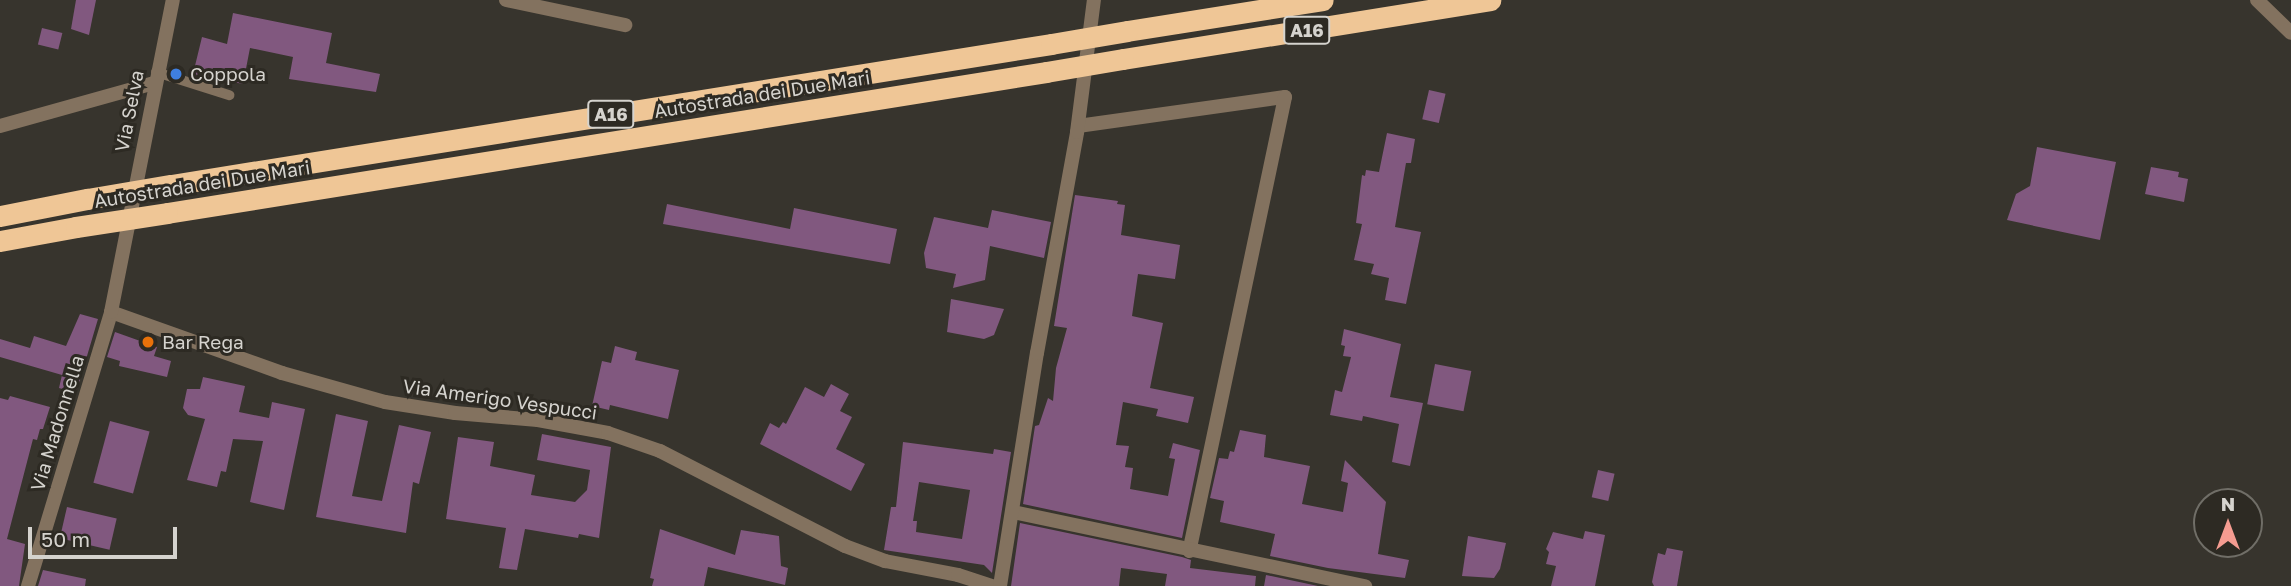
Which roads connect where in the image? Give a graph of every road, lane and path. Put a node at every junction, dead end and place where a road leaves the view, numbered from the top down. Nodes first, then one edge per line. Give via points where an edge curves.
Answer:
1 (173, 0) edge
2 (506, 0) edge
3 (1094, 0) edge
4 (1322, 0) edge
5 (1490, 0) edge
6 (2257, 0) edge
7 (625, 26) dead end
8 (2291, 33) edge
9 (155, 77) junction
10 (229, 95) dead end
11 (0, 125) edge
12 (1078, 127) junction
13 (0, 216) edge
14 (0, 242) edge
15 (111, 312) junction
16 (1013, 512) junction
17 (1189, 551) junction
18 (28, 586) edge
19 (992, 586) edge
20 (1000, 586) edge
21 (1364, 586) edge

1 - 9 street, Via Selva
2 - 7 street
3 - 12 street
4 - 13 highway, Autostrada dei Due Mari / A16, bridge
5 - 14 highway, Autostrada dei Due Mari / A16, bridge
6 - 8 street
9 - 10 lane
9 - 11 street
9 - 15 street, Via Selva
12 - 16 street
12 - 17 street via 1285,97
15 - 18 street, Via Madonnella
15 - 19 street, Via Amerigo Vespucci via 282,373 385,402 538,419 608,433 660,452 845,547
16 - 17 street
16 - 20 street
17 - 21 street

